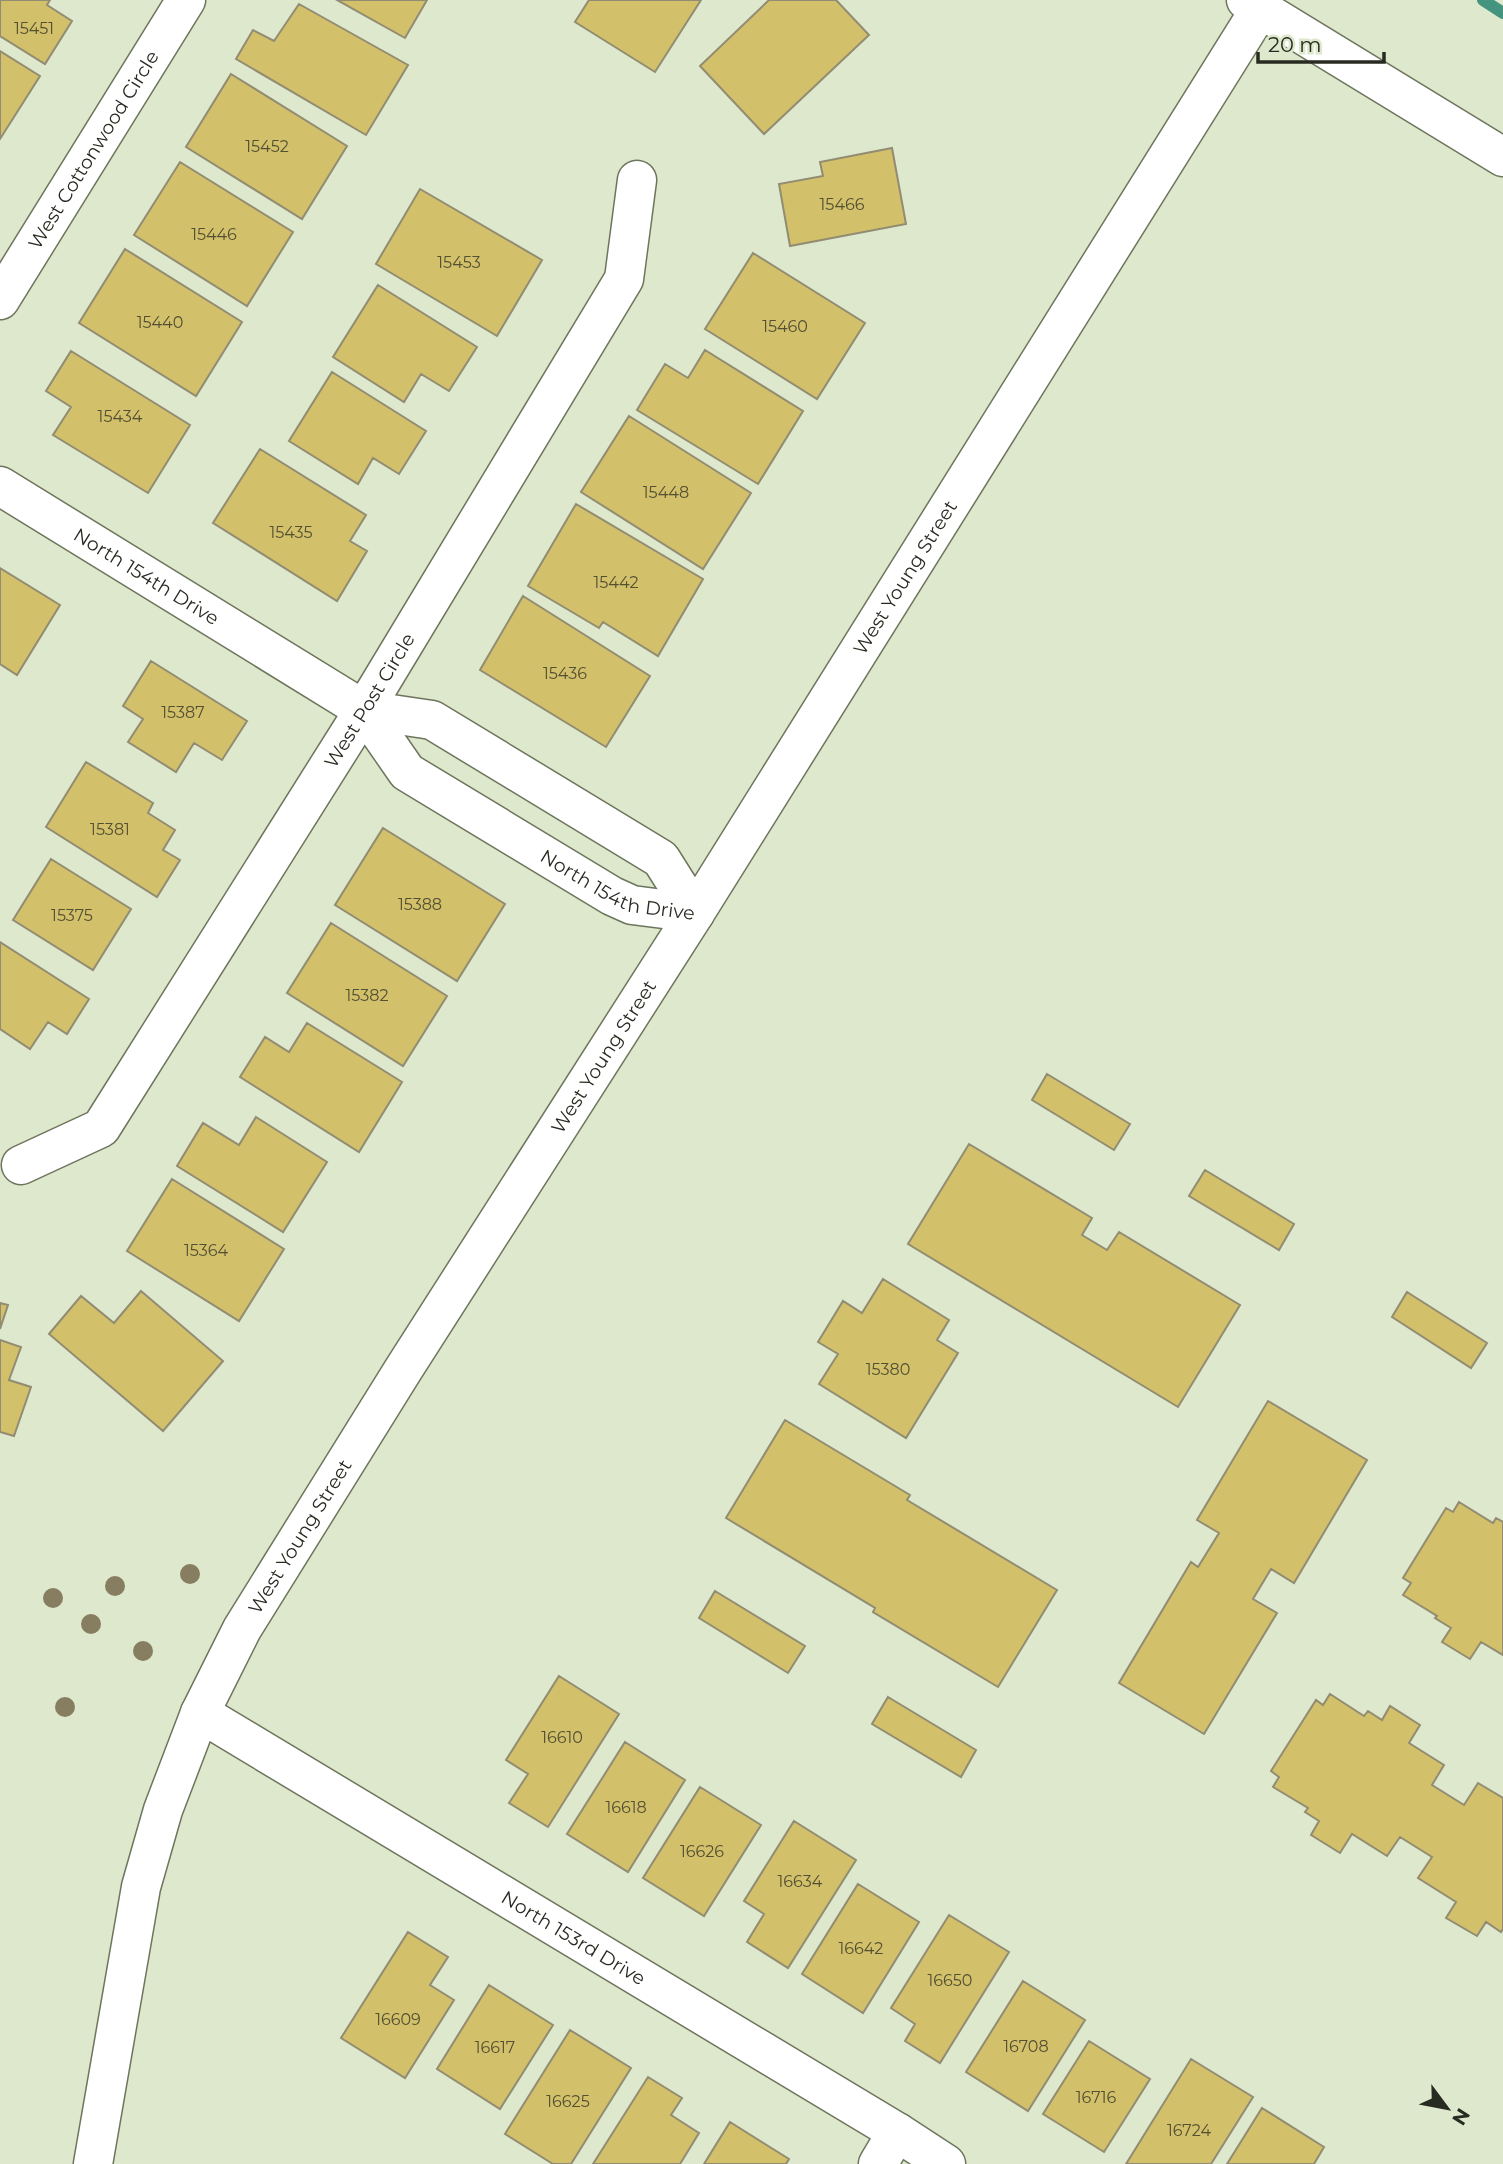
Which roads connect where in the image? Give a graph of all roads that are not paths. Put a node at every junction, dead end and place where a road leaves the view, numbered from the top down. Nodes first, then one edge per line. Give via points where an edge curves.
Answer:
1 (186, 0) edge
2 (1253, 4) edge
3 (1503, 157) edge
4 (636, 180) dead end
5 (0, 300) edge
6 (0, 486) edge
7 (364, 710) junction
8 (695, 913) junction
9 (21, 1165) dead end
10 (200, 1713) junction
11 (887, 2148) edge
12 (93, 2164) edge
13 (946, 2164) edge

1 - 5 street, West Cottonwood Circle
2 - 3 street
2 - 8 street, West Young Street
4 - 7 street, West Post Circle via 624,279
6 - 7 street, North 154th Drive
7 - 8 street, North 154th Drive via 432,720 661,859
7 - 8 street, North 154th Drive via 407,772 612,896 632,905
7 - 9 street, West Post Circle via 101,1128
8 - 10 street, West Young Street via 242,1629
10 - 11 street, North 153rd Drive
10 - 12 street, West Young Street via 163,1810 141,1887
11 - 13 street, North 153rd Drive

